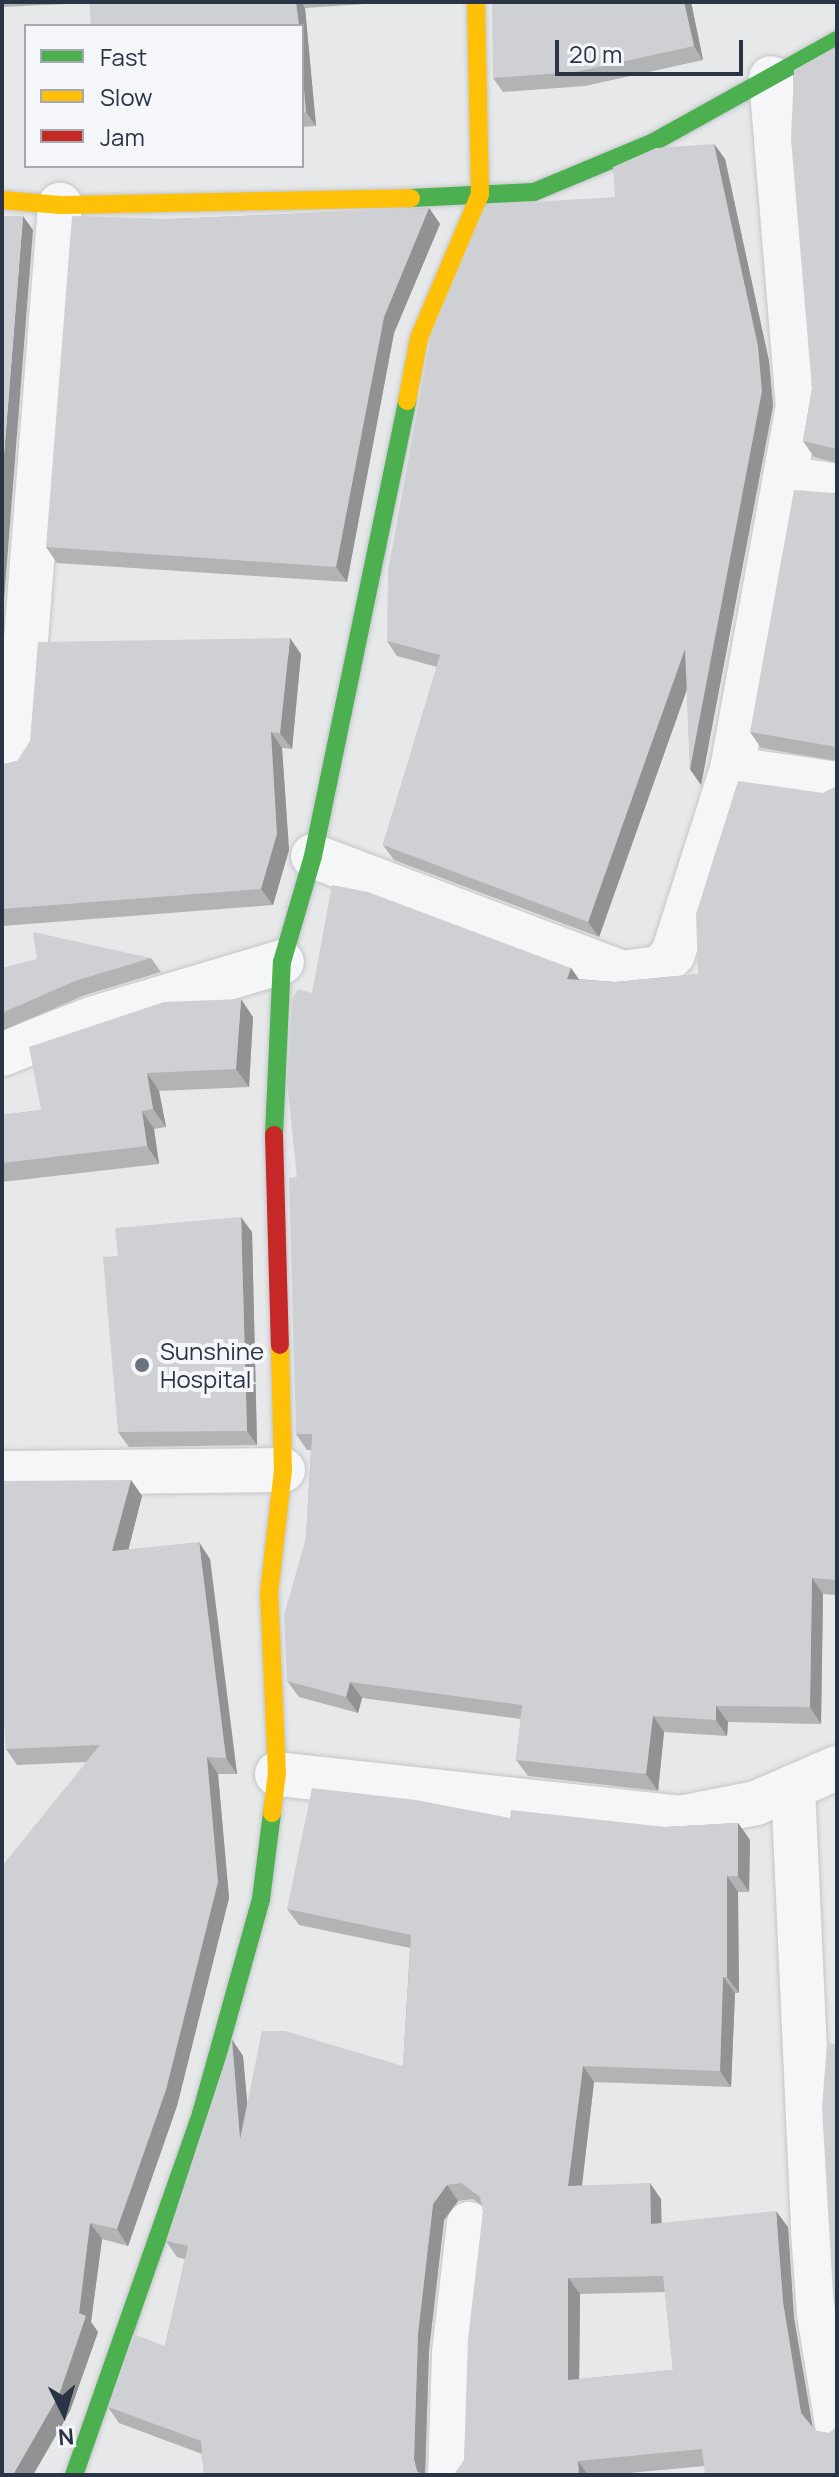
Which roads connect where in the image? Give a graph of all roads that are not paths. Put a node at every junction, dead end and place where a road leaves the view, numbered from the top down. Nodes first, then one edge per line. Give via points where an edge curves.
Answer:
1 (476, 2) edge
2 (837, 40) edge
3 (771, 78) junction
4 (480, 194) junction
5 (2, 200) edge
6 (60, 205) junction
7 (786, 478) junction
8 (837, 486) edge
9 (17, 755) edge
10 (732, 769) junction
11 (837, 784) edge
12 (313, 856) junction
13 (282, 962) junction
14 (2, 1054) edge
15 (283, 1470) junction
16 (2, 1473) edge
17 (837, 1768) edge
18 (277, 1774) junction
19 (793, 1787) junction
20 (469, 2224) dead end
21 (837, 2424) edge
22 (74, 2475) edge
23 (450, 2475) edge

1 - 4 street
2 - 3 street
3 - 4 street via 652,143 534,192
3 - 7 street via 798,407
4 - 6 street
4 - 12 street via 419,338 380,549
5 - 6 street
6 - 9 street
7 - 8 street
7 - 10 street
10 - 11 street
10 - 12 street via 673,954 660,968 645,973 598,966
12 - 13 street
13 - 14 street via 94,1018
13 - 15 street via 273,1100
15 - 16 street
15 - 18 street via 269,1593
17 - 19 street
18 - 19 street via 679,1818 730,1811
18 - 22 street via 261,1899 201,2114
19 - 21 street via 813,2232 819,2314
20 - 23 street via 454,2353

